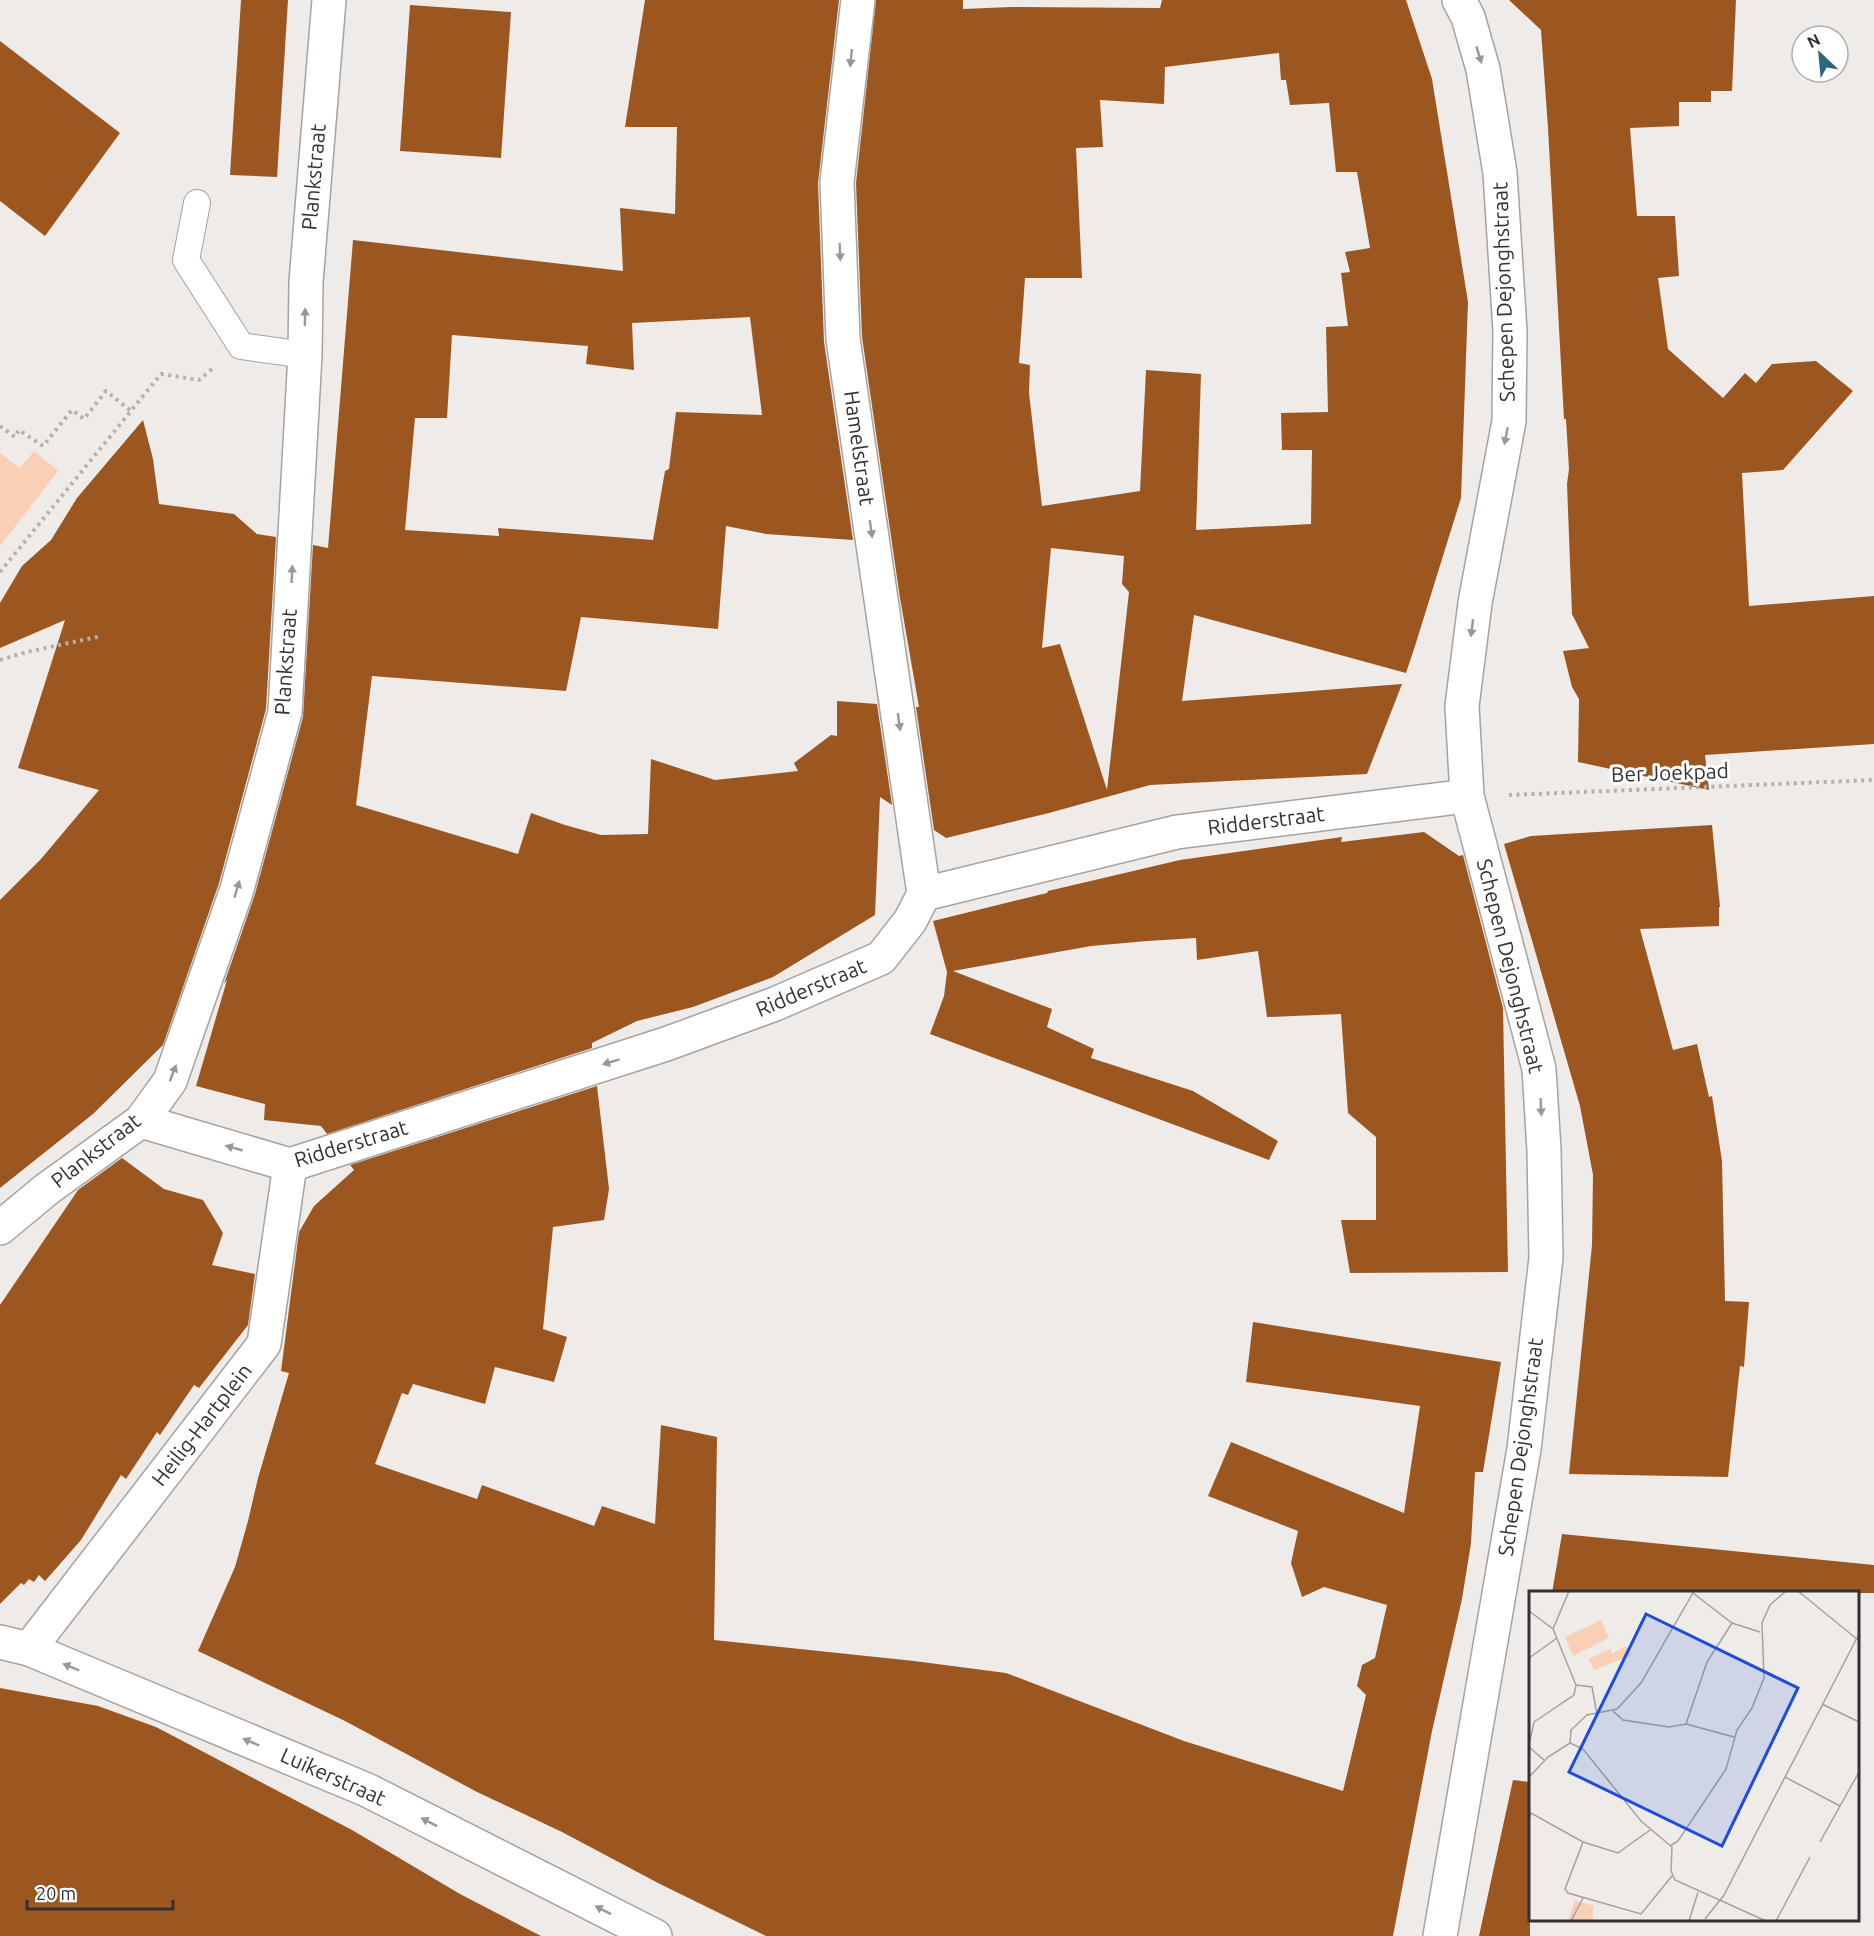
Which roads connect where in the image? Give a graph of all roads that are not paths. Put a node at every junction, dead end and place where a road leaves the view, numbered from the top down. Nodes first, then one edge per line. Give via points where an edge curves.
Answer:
1 (329, 0) edge
2 (858, 0) edge
3 (1459, 0) edge
4 (197, 202) dead end
5 (304, 355) junction
6 (1467, 796) junction
7 (924, 894) junction
8 (141, 1121) junction
9 (290, 1165) junction
10 (0, 1228) edge
11 (14, 1645) edge
12 (655, 1936) edge
13 (1440, 1936) edge

5 -> 1 street, Plankstraat via 306,282
2 -> 7 street, Hamelstraat via 837,182 843,339
3 -> 6 street, Schepen Dejonghstraat via 1483,69 1500,172 1510,332 1509,421 1475,603 1462,706
4 - 5 lane via 186,260 241,346
8 -> 5 street, Plankstraat via 174,1070 237,889 285,712
6 - 7 street, Ridderstraat via 1177,832
6 -> 13 street, Schepen Dejonghstraat via 1539,1069 1546,1258 1524,1449
7 -> 9 street, Ridderstraat via 910,921 881,958 775,1004 666,1044
9 -> 8 street, Ridderstraat
8 - 10 street, Plankstraat
9 - 11 street, Heilig-Hartplein via 264,1344
12 -> 11 street, Luikerstraat via 367,1790

